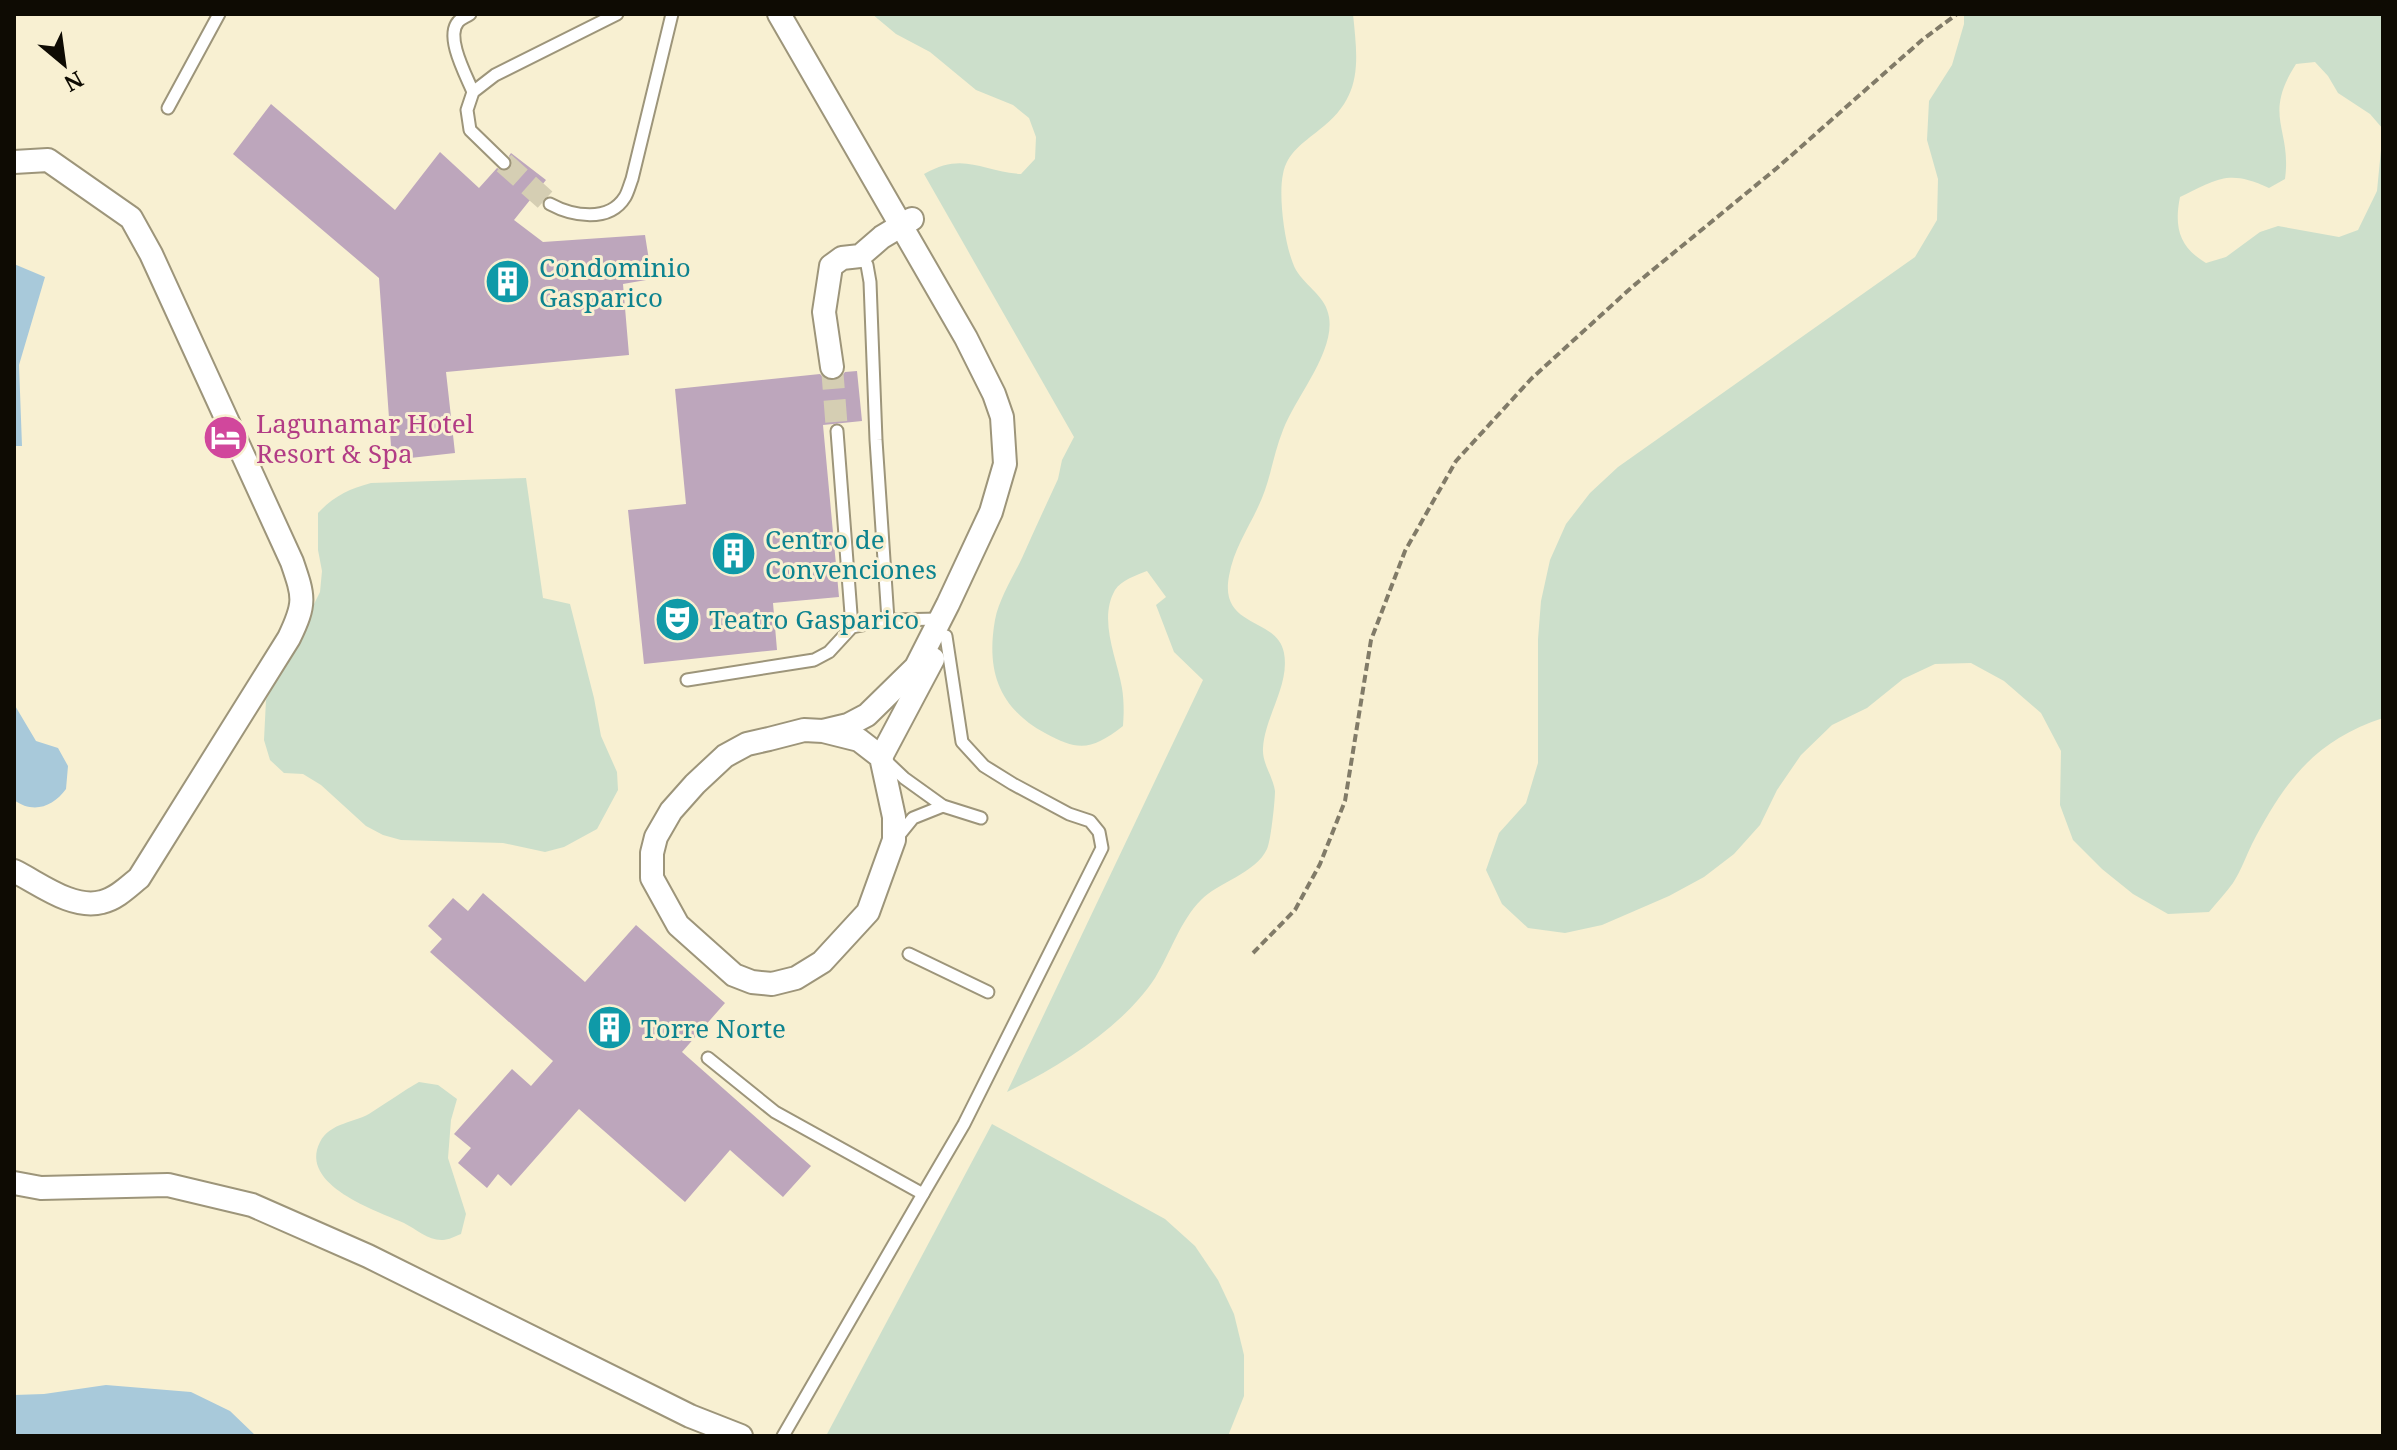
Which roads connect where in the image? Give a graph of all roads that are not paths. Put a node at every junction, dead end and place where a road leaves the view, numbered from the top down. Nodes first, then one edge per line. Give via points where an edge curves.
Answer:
1 (219, 14) edge
2 (470, 14) edge
3 (617, 14) edge
4 (672, 14) edge
5 (779, 14) edge
6 (797, 14) edge
7 (473, 92) junction
8 (168, 108) dead end
9 (14, 162) edge
10 (504, 163) tunnel mouth
11 (550, 204) tunnel mouth
12 (907, 222) junction
13 (860, 256) junction
14 (832, 367) tunnel mouth
15 (837, 431) tunnel mouth
16 (888, 620) junction
17 (946, 626) junction
18 (852, 627) junction
19 (687, 680) dead end
20 (823, 731) junction
21 (881, 757) junction
22 (943, 806) junction
23 (981, 818) dead end
24 (894, 840) junction
25 (14, 871) edge
26 (909, 954) dead end
27 (988, 992) dead end
28 (708, 1058) dead end
29 (14, 1183) edge
30 (923, 1194) junction
31 (741, 1436) edge
32 (783, 1436) edge

1 - 8 lane
2 - 7 lane via 453,33
3 - 7 lane via 495,75
4 - 11 lane via 625,198 597,215 566,213
5 - 12 street
6 - 12 street
7 - 10 lane via 467,110 470,130
9 - 25 street via 48,160 131,218 292,562 302,611 139,878 103,902 85,904
12 - 13 street
12 - 17 street via 998,371 1016,443 1012,487
13 - 14 street via 831,266 825,288
13 - 16 lane via 870,282
15 - 18 lane
16 - 17 lane
16 - 18 lane
17 - 20 street via 916,667 867,715
17 - 21 street
17 - 30 lane via 962,742 984,766 1013,784 1090,821 1102,848 964,1124
18 - 19 lane via 814,660
20 - 21 street via 859,740
20 - 24 street via 804,730 747,744 725,756 671,811 656,837 652,878 678,925 734,975 772,984 796,978 822,962 868,912
21 - 22 lane
21 - 24 street
22 - 23 lane
22 - 24 lane via 913,818
26 - 27 lane
28 - 30 lane via 775,1112
29 - 31 street via 41,1188 168,1185 252,1205
30 - 32 lane

